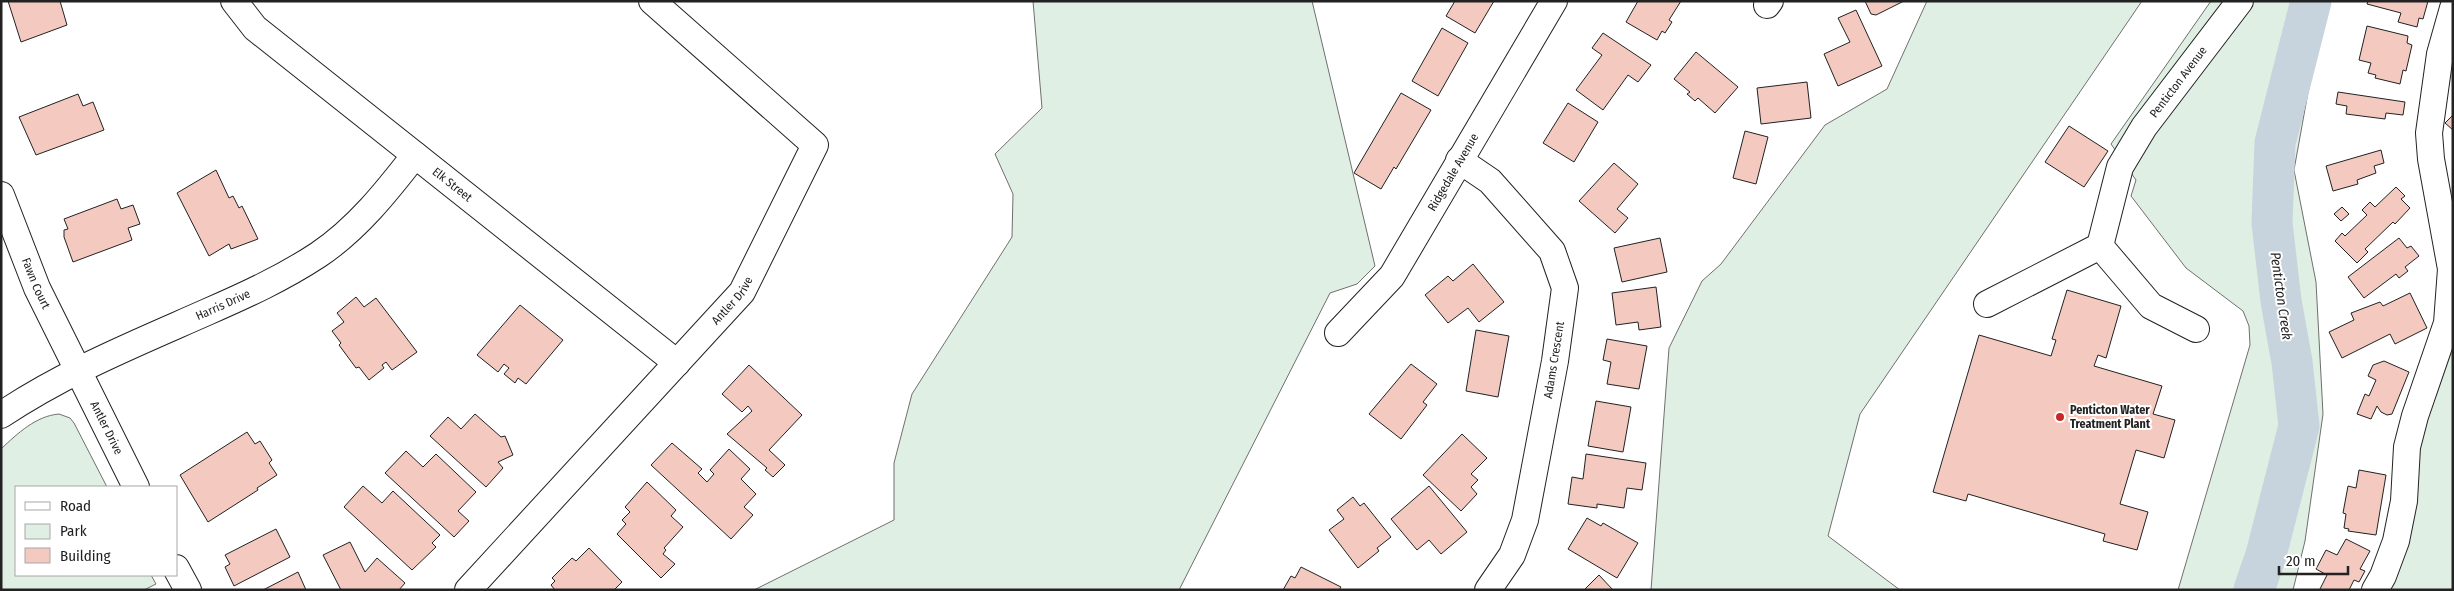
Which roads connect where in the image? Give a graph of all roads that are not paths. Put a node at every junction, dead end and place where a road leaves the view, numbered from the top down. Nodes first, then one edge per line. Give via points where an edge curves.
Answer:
1 (234, 1) edge
2 (652, 1) edge
3 (1554, 1) edge
4 (2240, 1) edge
5 (2453, 8) edge
6 (415, 155) junction
7 (1459, 160) junction
8 (1, 195) edge
9 (2100, 246) junction
10 (1987, 304) dead end
11 (2196, 329) dead end
12 (1338, 333) dead end
13 (677, 363) junction
14 (78, 369) junction
15 (1, 415) edge
16 (136, 486) edge
17 (178, 572) edge
18 (188, 590) edge
19 (468, 590) edge
20 (1488, 590) edge
21 (2375, 590) edge

1 - 6 street, Elk Street via 255,28
2 - 13 street, Antler Drive via 815,145 742,292
3 - 7 street, Ridgedale Avenue
4 - 9 street, Penticton Avenue via 2144,127 2120,167
5 - 21 street via 2440,54 2429,134 2451,268 2447,323 2414,416 2407,446 2404,501 2396,541
6 - 13 street, Elk Street
6 - 14 street, Harris Drive via 358,223 320,254 277,280
7 - 12 street, Ridgedale Avenue via 1392,276
7 - 20 street, Adams Crescent via 1490,182 1552,251 1565,288 1555,361 1525,520 1512,555
8 - 14 street, Fawn Court via 37,288
9 - 10 street
9 - 11 street via 2151,306
13 - 19 street, Antler Drive
14 - 15 street, Harris Drive
14 - 16 street, Antler Drive
17 - 18 street

